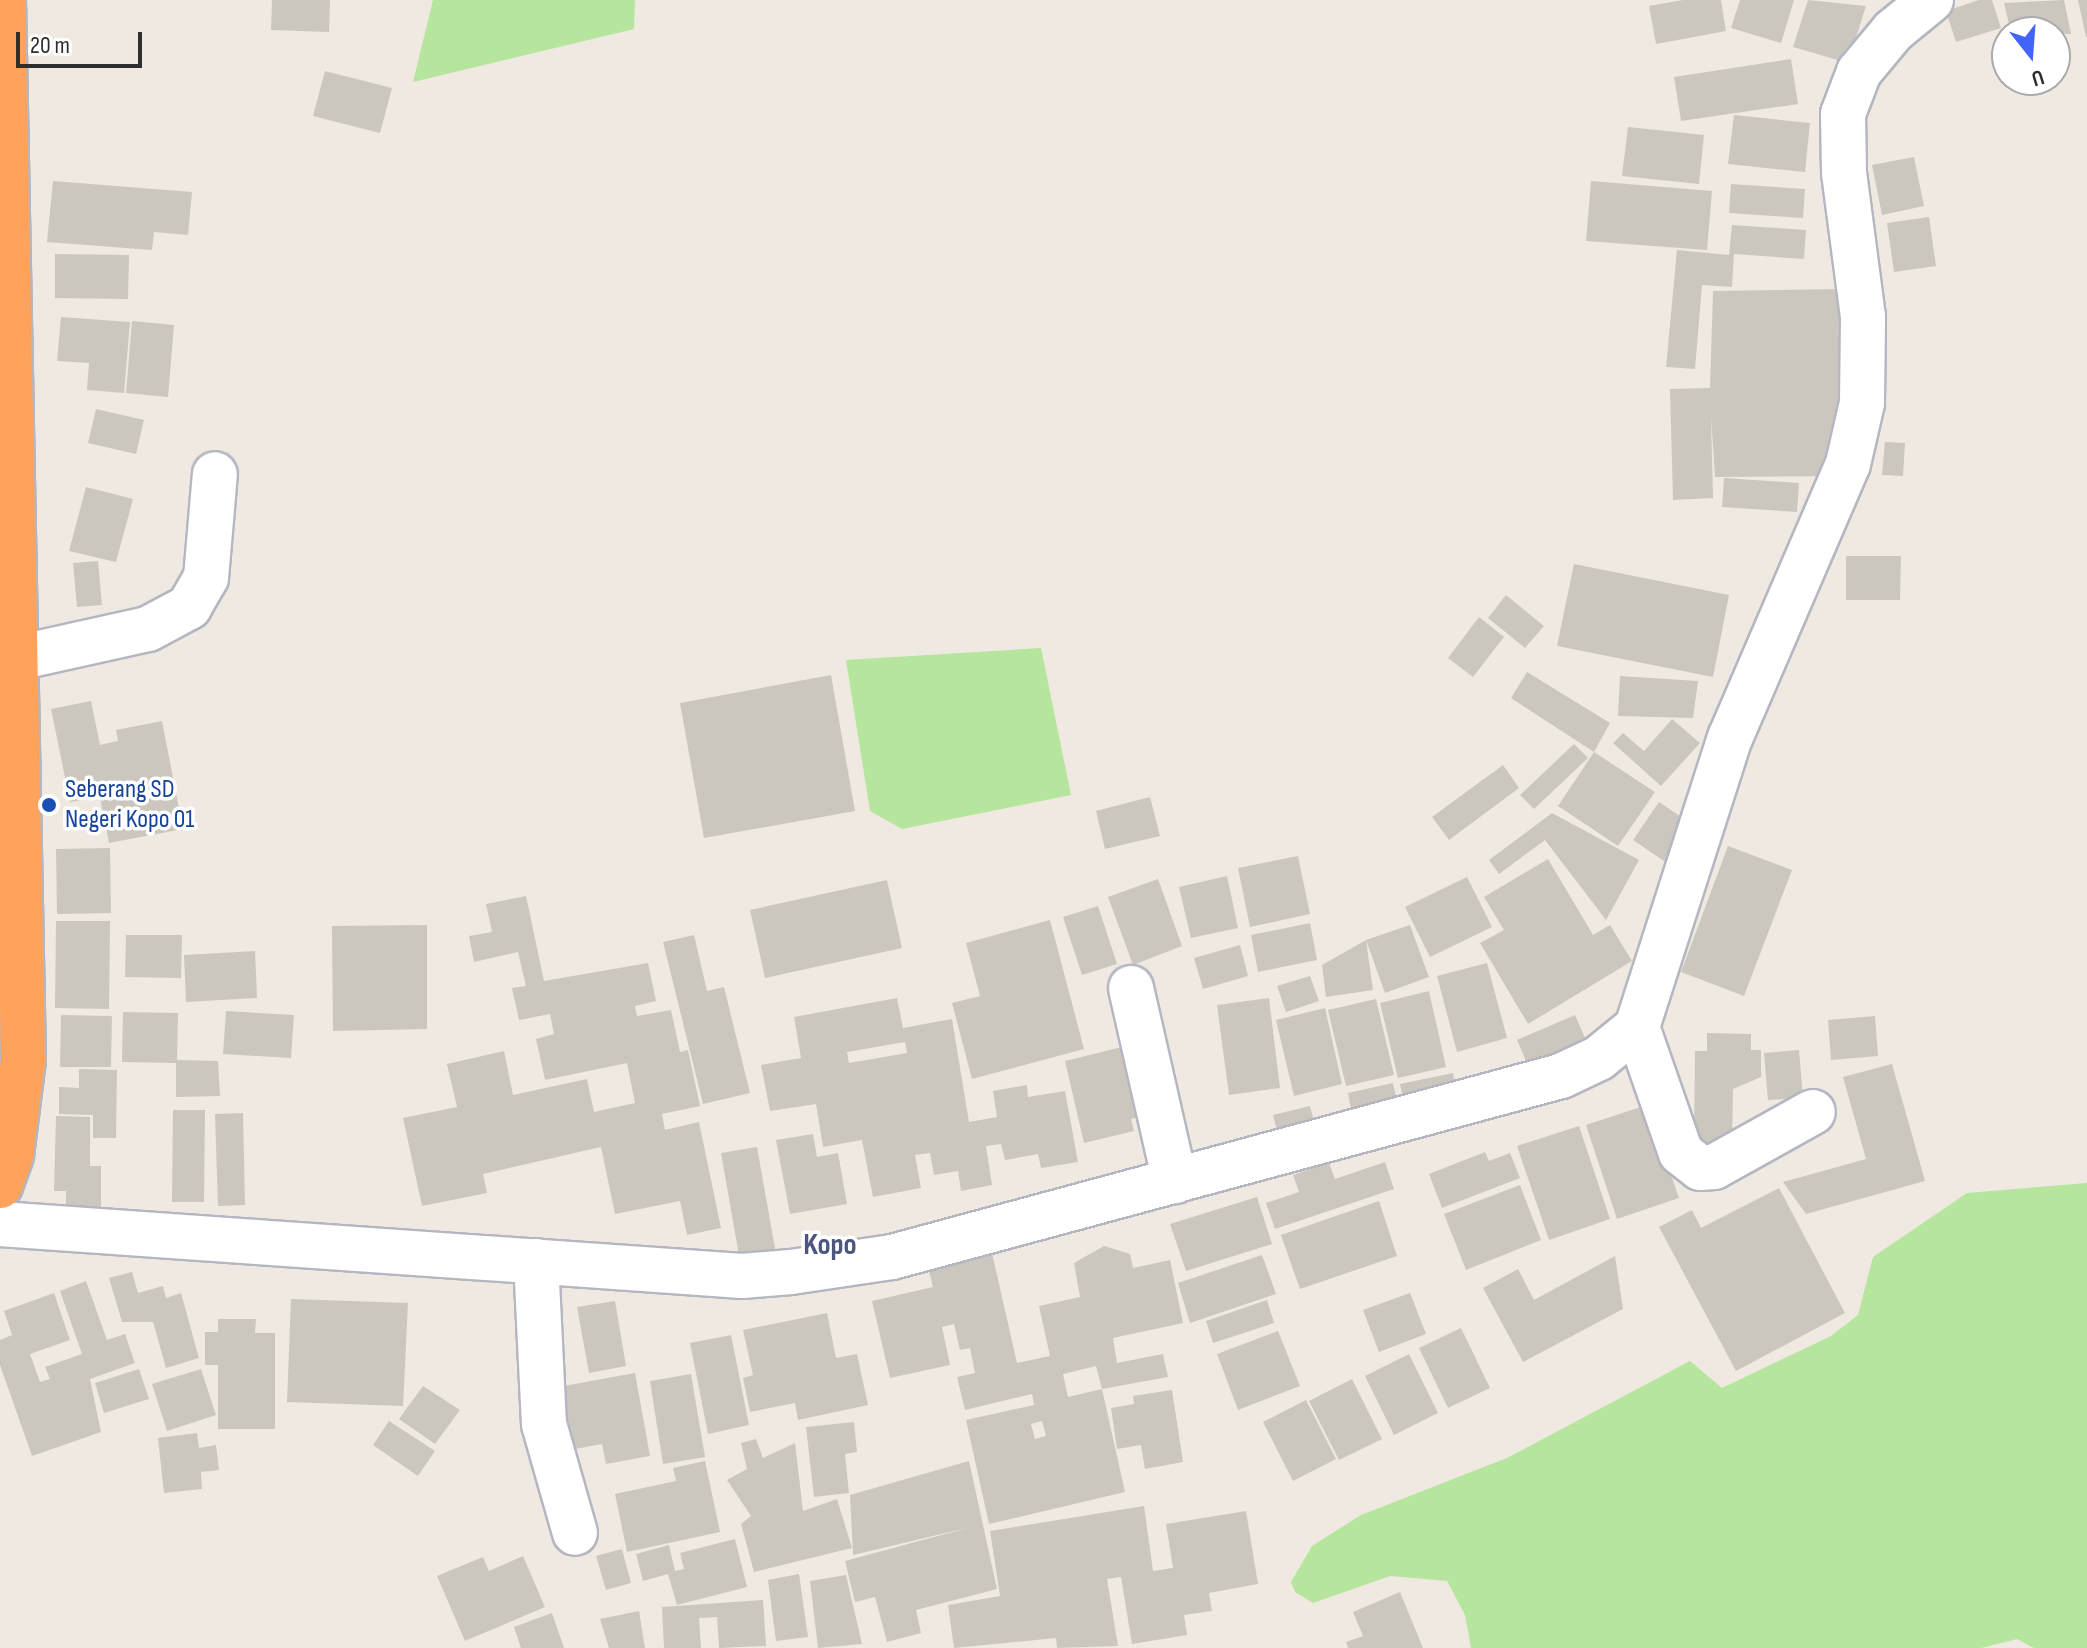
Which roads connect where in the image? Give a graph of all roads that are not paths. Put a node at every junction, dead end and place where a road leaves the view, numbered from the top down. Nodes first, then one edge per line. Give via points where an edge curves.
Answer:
1 (3, 0) edge
2 (1931, 0) edge
3 (6, 393) edge
4 (215, 474) dead end
5 (11, 633) edge
6 (1131, 988) dead end
7 (1637, 1027) junction
8 (1813, 1112) dead end
9 (1175, 1181) junction
10 (0, 1186) edge
11 (0, 1224) edge
12 (536, 1261) junction
13 (575, 1533) dead end

1 - 3 highway
2 - 7 street via 1893,31 1859,72 1843,114 1844,172 1863,317 1859,418 1822,536 1730,738
3 - 5 highway
4 - 5 street via 206,578 189,607 148,629
5 - 10 highway via 23,1060 11,1155
6 - 9 street
7 - 8 street via 1681,1153 1700,1168 1714,1167
7 - 9 street via 1599,1058 1561,1076
9 - 12 street via 892,1257 791,1272 742,1276
11 - 12 street
12 - 13 street via 544,1424

